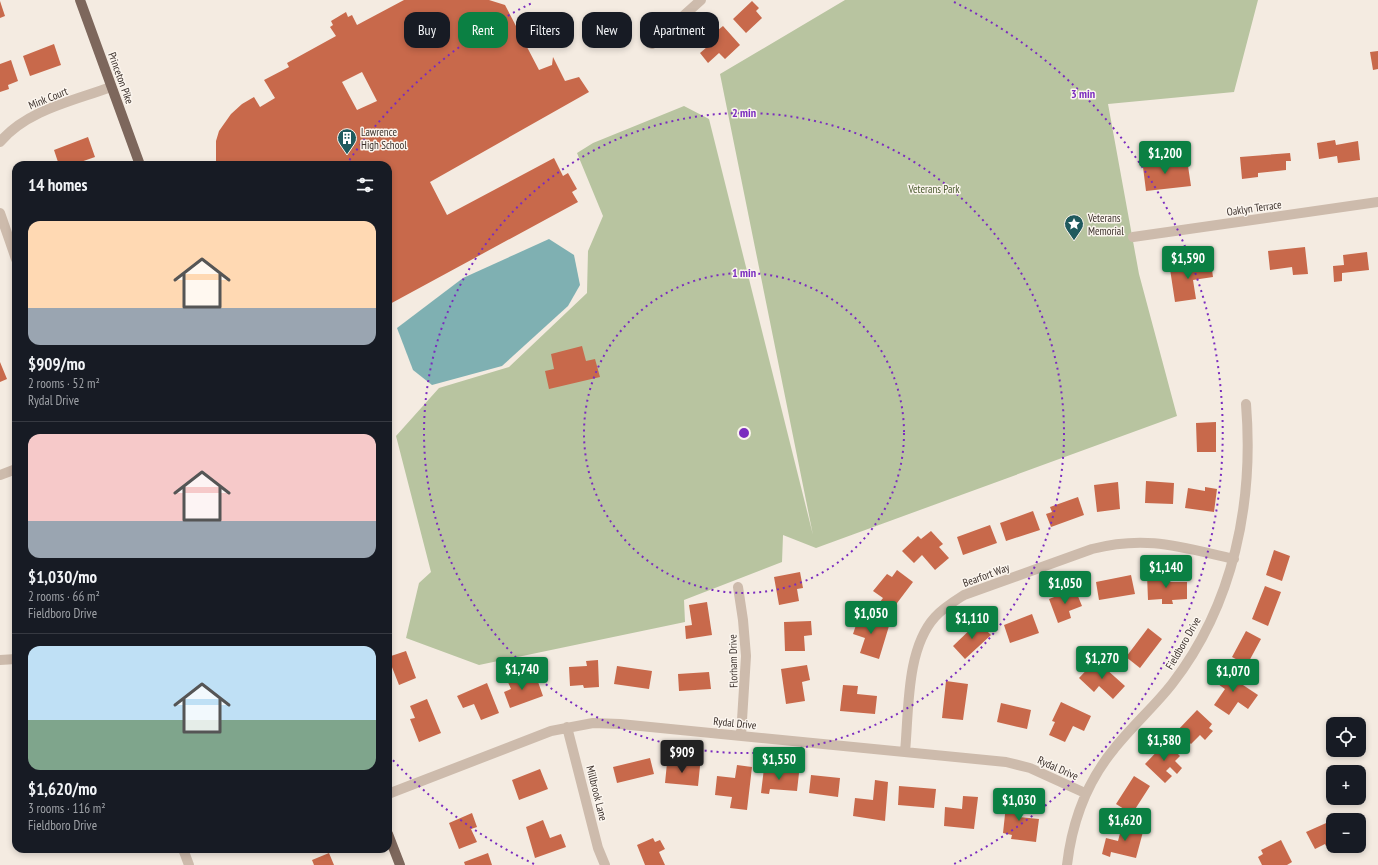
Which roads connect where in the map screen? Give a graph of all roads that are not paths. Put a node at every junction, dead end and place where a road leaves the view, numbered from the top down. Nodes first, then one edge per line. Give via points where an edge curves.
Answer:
1 (80, 0) edge
2 (701, 0) edge
3 (687, 12) edge
4 (111, 86) junction
5 (0, 142) edge
6 (139, 161) edge
7 (1378, 202) edge
8 (0, 213) edge
9 (1133, 237) dead end
10 (12, 248) edge
11 (1246, 404) dead end
12 (12, 470) edge
13 (0, 475) edge
14 (1234, 559) junction
15 (738, 587) dead end
16 (0, 660) edge
17 (12, 660) edge
18 (567, 727) junction
19 (741, 736) junction
20 (906, 752) junction
21 (392, 792) edge
22 (1085, 793) junction
23 (392, 844) edge
24 (184, 853) edge
25 (189, 865) edge
26 (400, 865) edge
27 (604, 865) edge
28 (1067, 865) edge

1 - 4 main road, Princeton Pike
2 - 3 street
4 - 5 street, Mink Court via 34,116 9,131
4 - 6 main road, Princeton Pike
7 - 9 street, Oaklyn Terrace
8 - 10 street
11 - 14 street, Fieldboro Drive via 1249,460 1246,494
12 - 13 street
14 - 20 street, Bearfort Way via 1159,543 1113,543 964,595 935,617 925,630 917,648 913,665
14 - 22 street, Fieldboro Drive via 1222,593 1192,654 1152,709 1114,748
15 - 19 street, Florham Drive via 746,656
16 - 17 street
18 - 19 street, Rydal Drive via 593,723 620,724
18 - 21 street, Rydal Drive
18 - 27 street, Millbrook Lane
19 - 20 street, Rydal Drive
20 - 22 street, Rydal Drive via 1006,762 1042,773
22 - 28 street, Fieldboro Drive via 1070,842
23 - 26 main road
24 - 25 street

